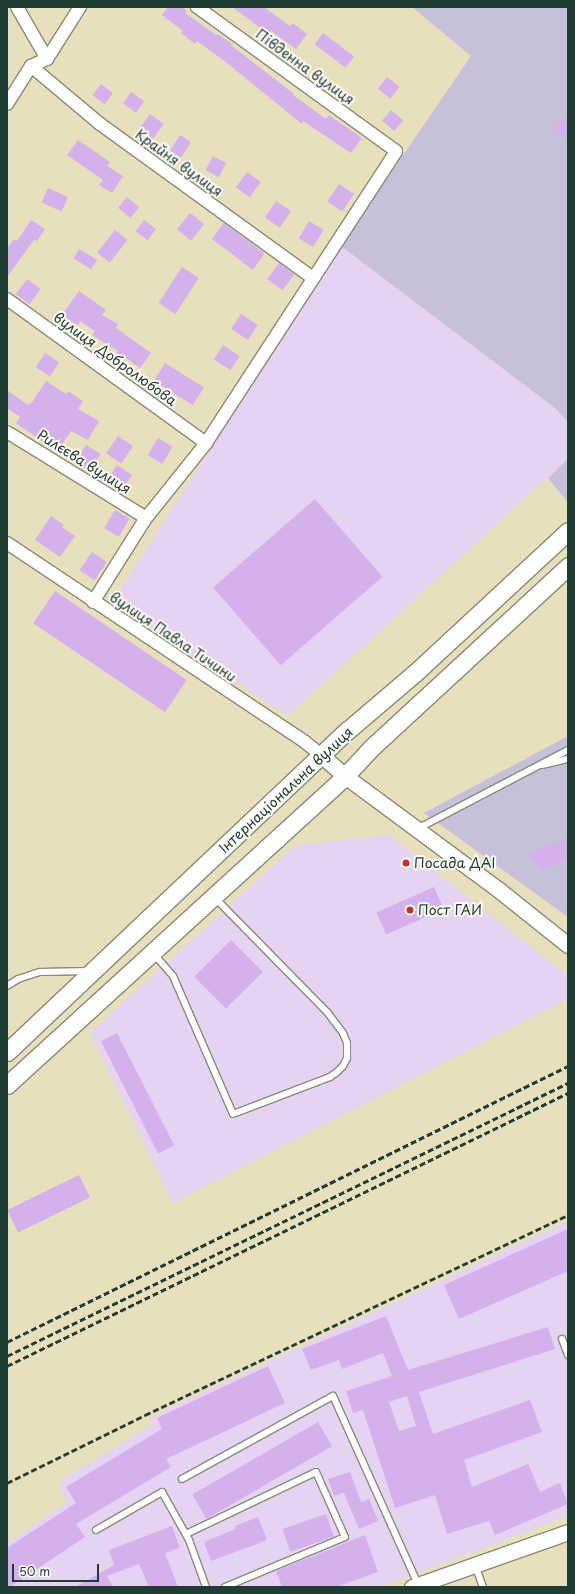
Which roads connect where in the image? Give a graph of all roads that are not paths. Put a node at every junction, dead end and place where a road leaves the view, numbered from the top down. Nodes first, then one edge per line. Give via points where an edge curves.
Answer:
1 (17, 7) edge
2 (80, 7) edge
3 (197, 7) edge
4 (47, 59) junction
5 (31, 66) junction
6 (7, 104) edge
7 (313, 278) junction
8 (7, 299) edge
9 (7, 432) edge
10 (206, 443) junction
11 (146, 518) junction
12 (568, 531) edge
13 (7, 543) edge
14 (568, 566) edge
15 (93, 602) junction
16 (568, 750) edge
17 (322, 756) junction
18 (568, 759) edge
19 (532, 768) junction
20 (345, 776) junction
21 (417, 829) junction
22 (213, 896) junction
23 (568, 945) edge
24 (152, 952) junction
25 (94, 971) junction
26 (7, 986) edge
27 (7, 1052) edge
28 (7, 1085) edge
29 (562, 1339) dead end
30 (568, 1355) edge
31 (182, 1479) dead end
32 (96, 1530) dead end
33 (568, 1532) edge
34 (186, 1534) junction
35 (475, 1565) junction
36 (416, 1586) edge
37 (206, 1587) edge
38 (225, 1587) edge
39 (483, 1587) edge

1 - 4 street
2 - 4 street
3 - 7 street, Південна вулиця via 396,151
4 - 5 street
5 - 6 street
5 - 7 street, Крайня вулиця via 100,124
7 - 10 street
8 - 10 street, вулиця Добролюбова
9 - 11 street, Рилєєва вулиця
10 - 11 street
11 - 15 street
12 - 17 main road, Інтернаціональна вулиця
13 - 15 street, вулиця Павла Тичини
14 - 20 main road, Інтернаціональна вулиця via 375,744
15 - 17 street, вулиця Павла Тичини via 305,742
16 - 19 lane
17 - 20 street
17 - 25 main road, Інтернаціональна вулиця
18 - 19 lane
19 - 21 lane
20 - 21 street
20 - 22 main road, Інтернаціональна вулиця
21 - 23 street
22 - 24 main road, Інтернаціональна вулиця
22 - 24 lane via 326,1012 343,1033 347,1043 346,1058 337,1072 330,1077 233,1114 173,976
24 - 28 main road, Інтернаціональна вулиця
25 - 26 lane via 40,972 18,979
25 - 27 main road, Інтернаціональна вулиця
29 - 30 lane
31 - 36 lane via 333,1396
32 - 34 lane via 162,1492
33 - 35 street
34 - 37 lane
34 - 38 lane via 316,1472 345,1537
35 - 36 street
35 - 39 lane

